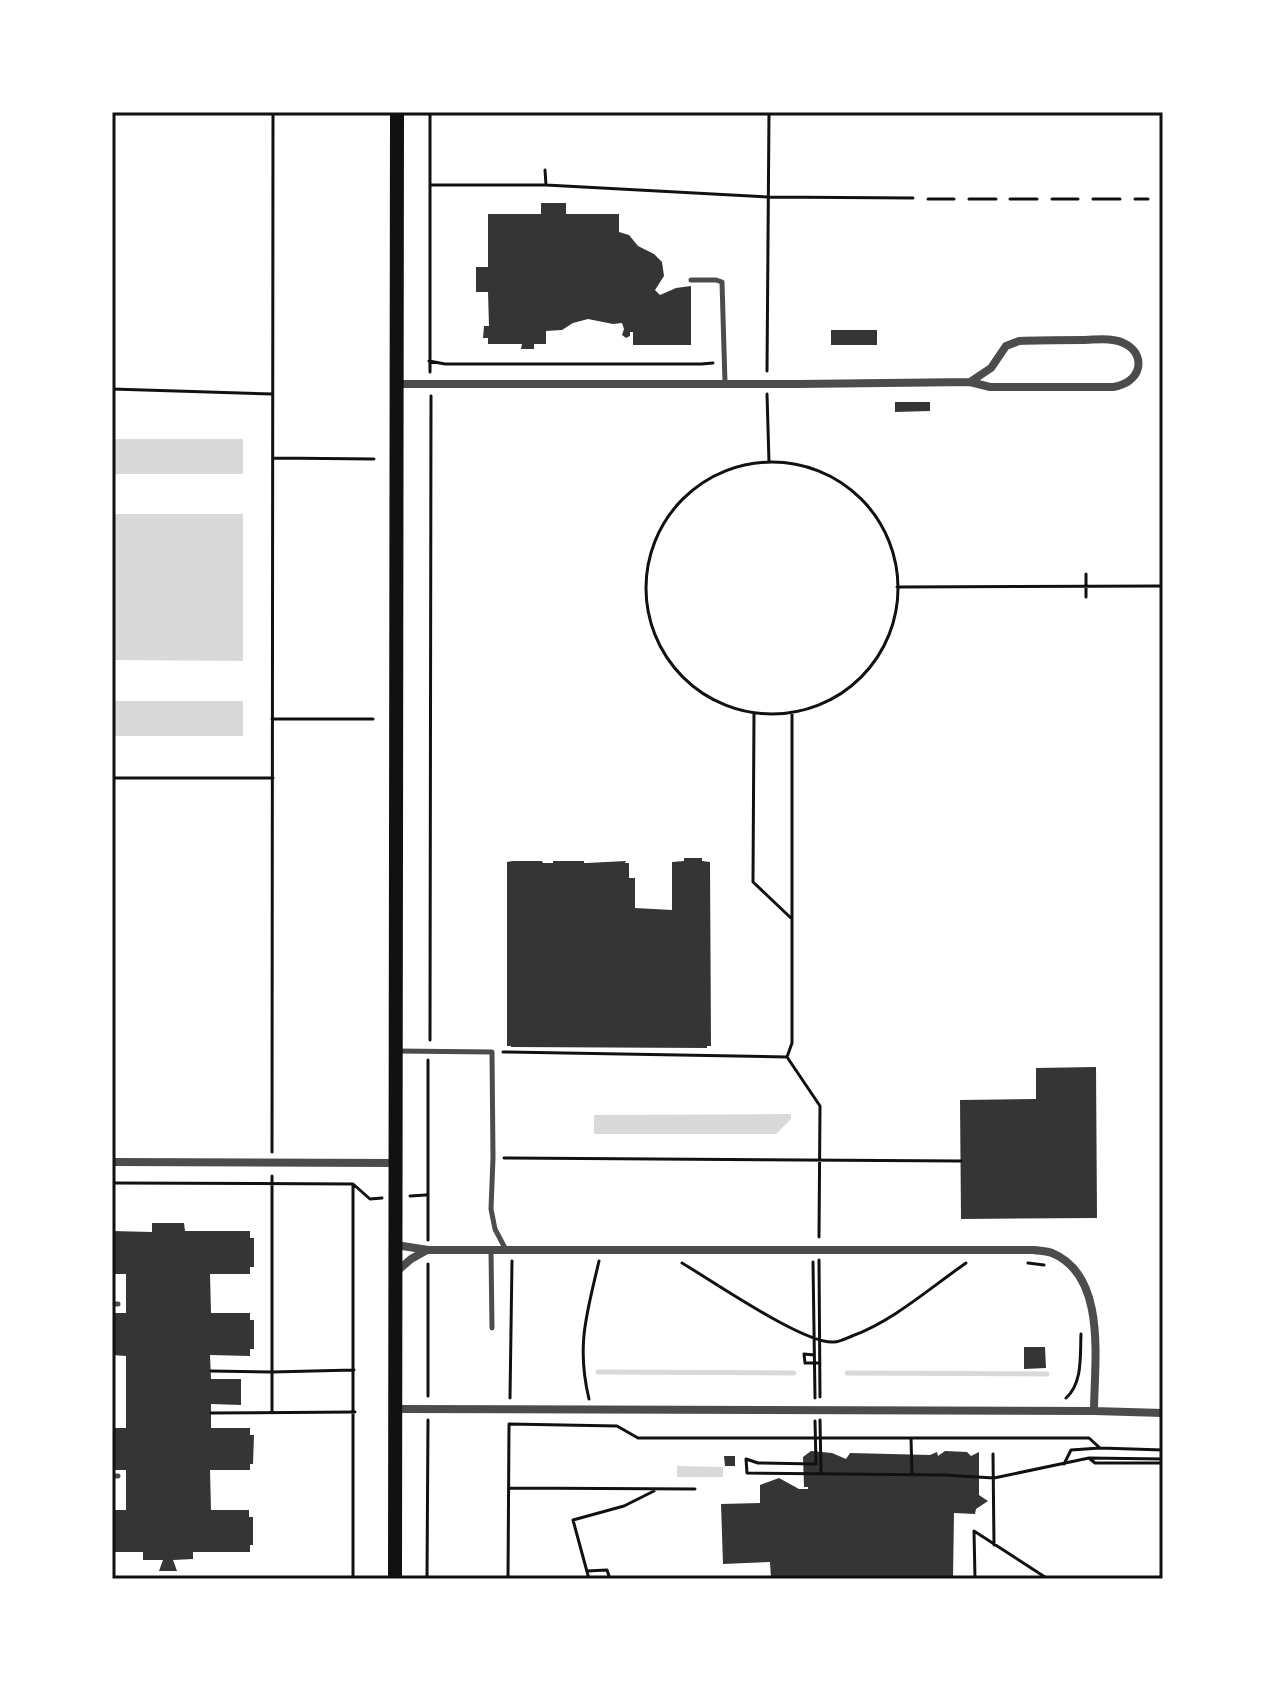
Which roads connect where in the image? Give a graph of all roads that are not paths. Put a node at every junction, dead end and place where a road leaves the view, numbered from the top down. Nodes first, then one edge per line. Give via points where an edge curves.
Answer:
1 (397, 112) edge
2 (691, 280) dead end
3 (970, 382) junction
4 (397, 384) junction
5 (725, 384) junction
6 (396, 1051) junction
7 (112, 1162) edge
8 (396, 1163) junction
9 (396, 1245) junction
10 (428, 1250) junction
11 (491, 1250) junction
12 (506, 1250) junction
13 (396, 1272) junction
14 (492, 1328) dead end
15 (395, 1409) junction
16 (1094, 1411) junction
17 (1163, 1413) edge
18 (395, 1578) edge

1 - 4 main road
2 - 5 lane via 722,282
3 - 3 street via 991,368 1006,346 1019,341 1115,340 1131,348 1139,363 1136,374 1118,386 990,387
3 - 5 street
4 - 5 street
4 - 6 main road
6 - 8 main road
6 - 12 lane via 492,1052 491,1209
7 - 8 street
8 - 9 main road
9 - 10 street
9 - 13 main road
10 - 11 street
10 - 13 street
11 - 12 street
11 - 14 lane
12 - 16 street via 1052,1253 1073,1267 1089,1291
13 - 15 main road
15 - 16 street
15 - 18 main road
16 - 17 street

